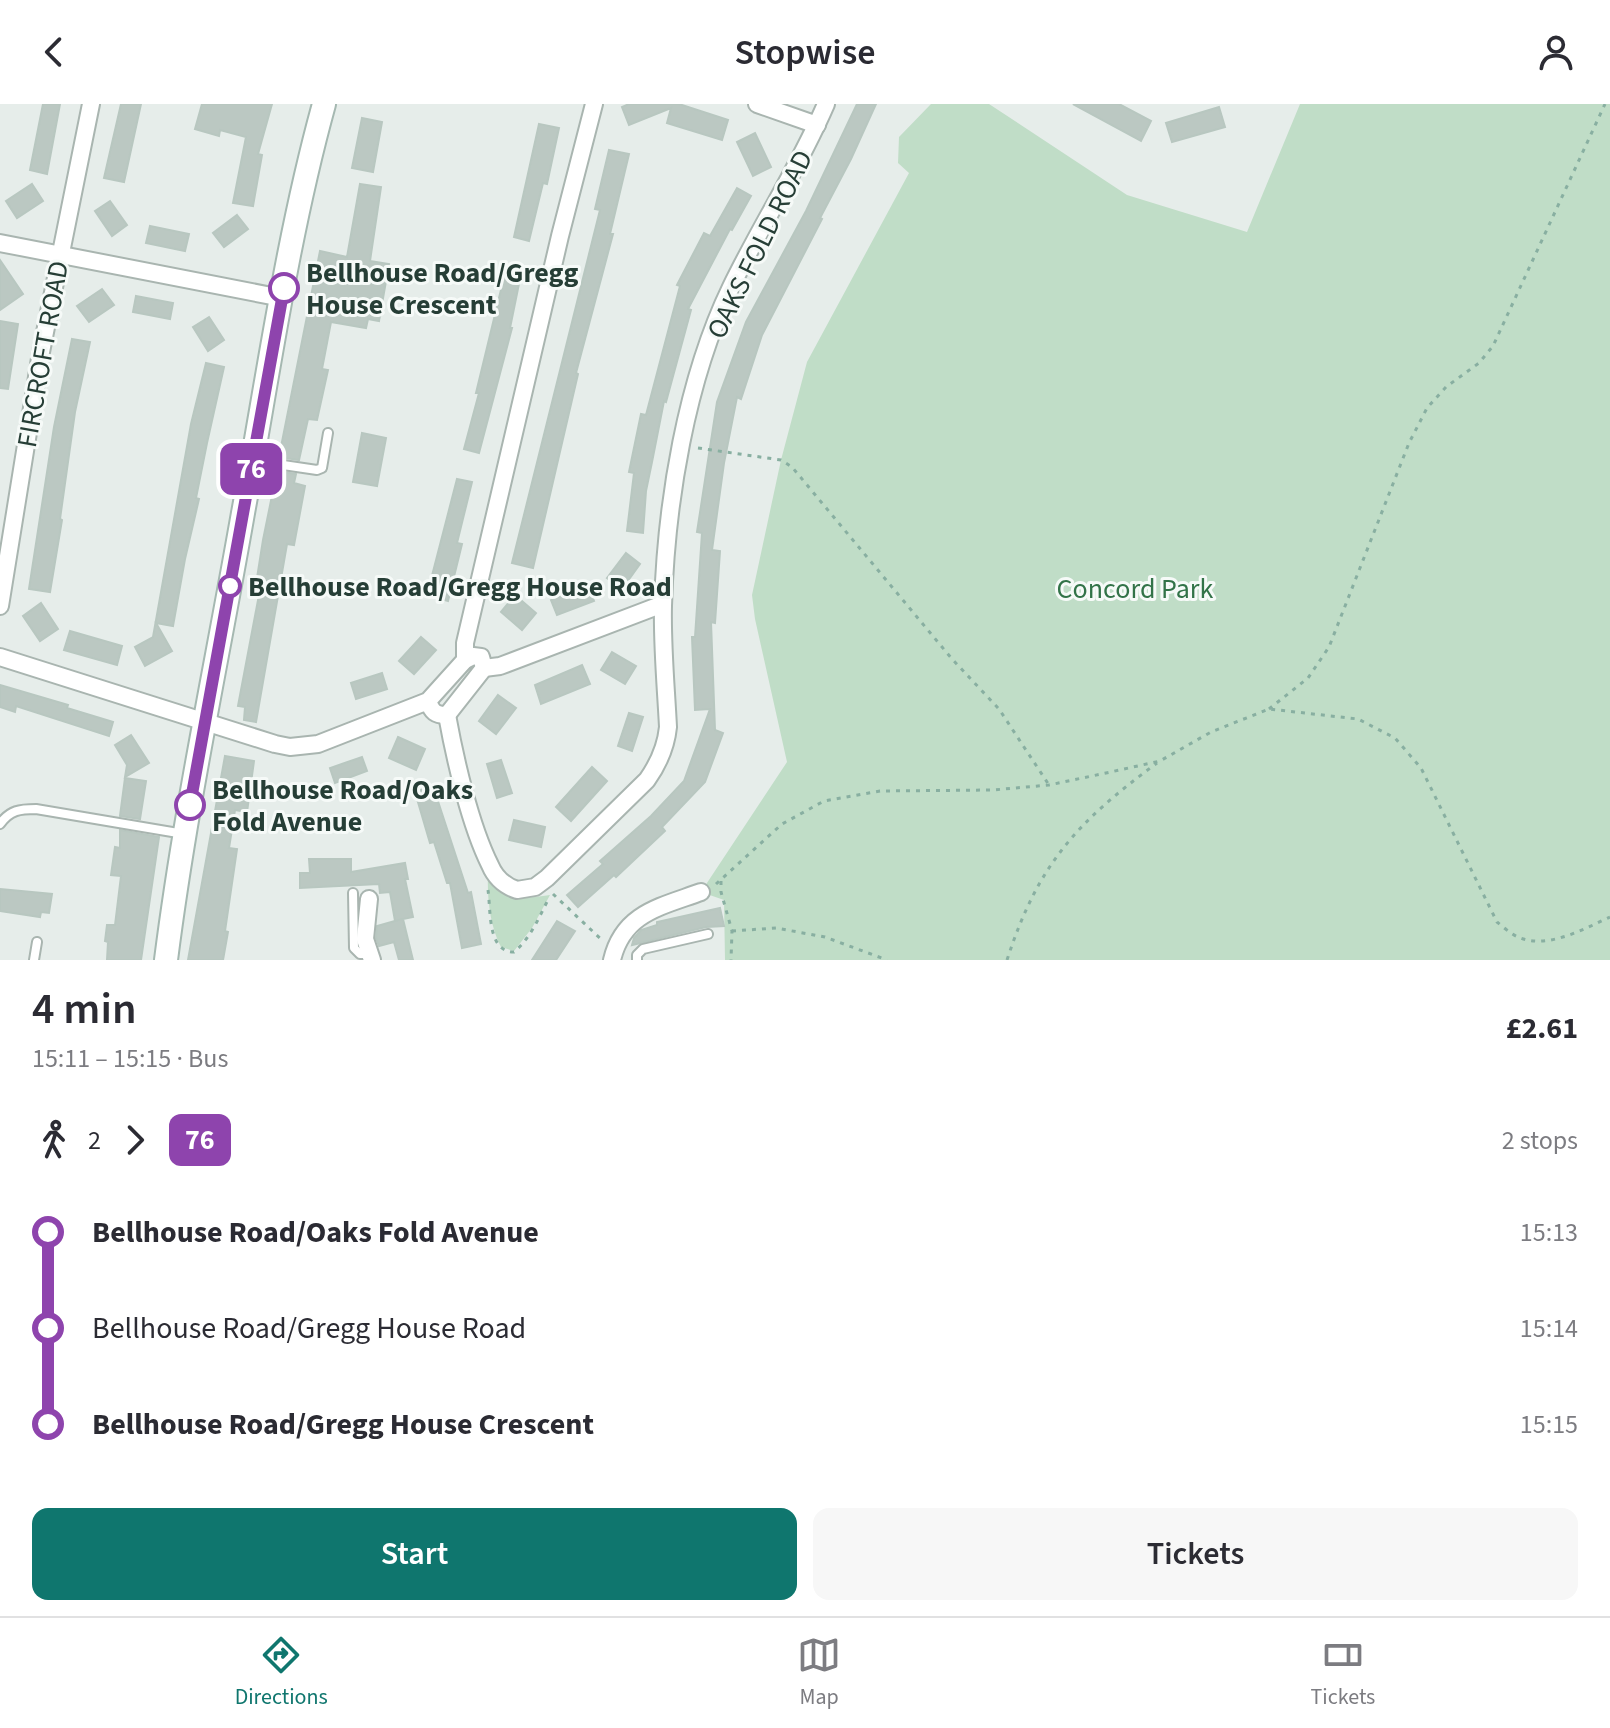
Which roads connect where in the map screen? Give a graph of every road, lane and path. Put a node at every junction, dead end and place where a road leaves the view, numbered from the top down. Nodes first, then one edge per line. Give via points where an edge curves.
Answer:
1 (91, 104) edge
2 (324, 104) edge
3 (594, 104) edge
4 (757, 104) edge
5 (826, 104) edge
6 (1605, 104) edge
7 (817, 125) junction
8 (0, 243) edge
9 (59, 254) junction
10 (282, 298) junction
11 (328, 433) dead end
12 (682, 446) junction
13 (253, 460) junction
14 (663, 604) junction
15 (0, 606) edge
16 (0, 657) edge
17 (465, 660) junction
18 (484, 668) junction
19 (428, 701) junction
20 (1269, 709) junction
21 (447, 715) junction
22 (206, 723) junction
23 (1160, 761) junction
24 (1049, 785) junction
25 (0, 824) edge
26 (185, 834) junction
27 (490, 866) junction
28 (721, 881) junction
29 (701, 892) joint
30 (361, 896) dead end
31 (1610, 917) edge
32 (732, 931) junction
33 (708, 934) dead end
34 (37, 942) dead end
35 (613, 956) edge
36 (370, 957) edge
37 (34, 960) edge
38 (166, 960) edge
39 (637, 960) edge
40 (731, 960) edge
41 (887, 960) edge
42 (1007, 960) edge

1 - 9 street, FIRCROFT ROAD
2 - 10 main road
3 - 17 street
4 - 7 street
5 - 7 street, OAKS FOLD ROAD
6 - 20 path via 1493,346 1427,408 1409,443 1329,647 1308,678
7 - 12 street, OAKS FOLD ROAD via 730,288 696,383
8 - 9 street
9 - 10 street
9 - 15 street, FIRCROFT ROAD
10 - 13 main road
11 - 13 lane via 322,468 317,470
12 - 14 street, OAKS FOLD ROAD
12 - 24 path via 781,460 792,467 999,709
13 - 22 main road
14 - 18 street
14 - 27 street, OAKS FOLD ROAD via 668,727 662,755 647,780 535,887 517,890
16 - 22 street
17 - 18 street via 481,657
17 - 19 street
18 - 21 street
19 - 21 street via 431,711
19 - 22 street via 303,747
20 - 23 path via 1211,732
20 - 31 path via 1358,719 1395,738 1421,768 1497,922 1517,937 1541,942
21 - 27 street
22 - 26 main road
23 - 24 path
23 - 42 path via 1070,837 1040,880
24 - 28 path via 880,791 824,801 782,824
25 - 26 lane via 18,809 36,809
26 - 38 main road
27 - 35 path via 488,890 500,948 514,952 521,947 551,893
28 - 29 path
28 - 32 path
29 - 35 street via 639,918 625,929
30 - 36 street
32 - 40 path
32 - 41 path via 800,932
33 - 39 lane via 643,949
34 - 37 lane

